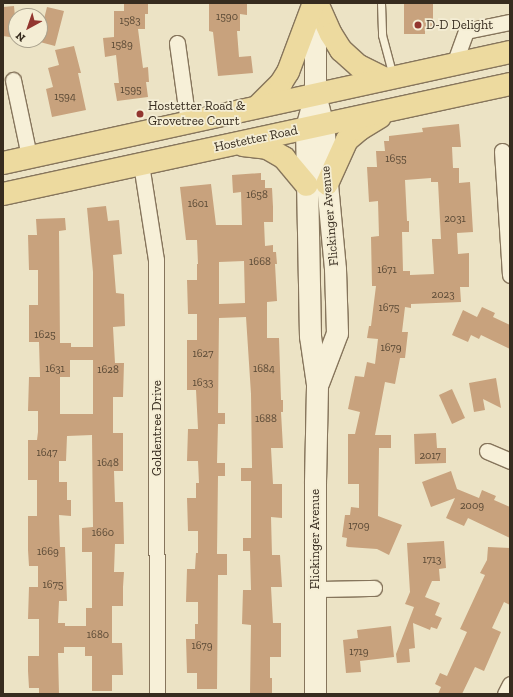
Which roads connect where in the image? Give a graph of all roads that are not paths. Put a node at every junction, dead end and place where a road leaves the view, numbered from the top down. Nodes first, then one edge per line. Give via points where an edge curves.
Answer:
1 (315, 3) edge
2 (381, 3) edge
3 (510, 22) edge
4 (177, 43) dead end
5 (510, 52) edge
6 (454, 64) junction
7 (389, 77) junction
8 (13, 80) dead end
9 (510, 84) edge
10 (316, 94) junction
11 (258, 106) junction
12 (392, 110) junction
13 (188, 122) junction
14 (315, 126) junction
15 (232, 144) junction
16 (502, 151) dead end
17 (29, 156) junction
18 (3, 163) edge
19 (141, 164) junction
20 (317, 185) junction
21 (3, 194) edge
22 (510, 275) edge
23 (487, 451) dead end
24 (510, 461) edge
25 (374, 588) dead end
26 (314, 589) junction
27 (510, 684) edge
28 (157, 694) edge
29 (315, 694) edge
30 (505, 694) edge

1 - 7 main road via 342,50 359,66
1 - 10 street, Flickinger Avenue
1 - 11 main road via 288,72 281,83
2 - 7 lane via 382,35
3 - 6 street via 466,32
4 - 13 street
5 - 6 main road
6 - 7 main road
7 - 10 main road
8 - 17 street
9 - 12 main road, Hostetter Road
10 - 11 main road
10 - 14 street, Flickinger Avenue
11 - 13 main road
12 - 14 main road, Hostetter Road
12 - 20 main road via 347,140
13 - 17 main road
14 - 15 main road, Hostetter Road
14 - 20 street, Flickinger Avenue
15 - 19 main road, Hostetter Road
15 - 20 main road via 267,148 284,158
16 - 22 street
17 - 18 main road
19 - 21 main road, Hostetter Road
19 - 28 street, Goldentree Drive via 156,260
20 - 26 street, Flickinger Avenue via 335,269 337,333 318,384
23 - 24 street
25 - 26 street
26 - 29 street, Flickinger Avenue
27 - 30 street

